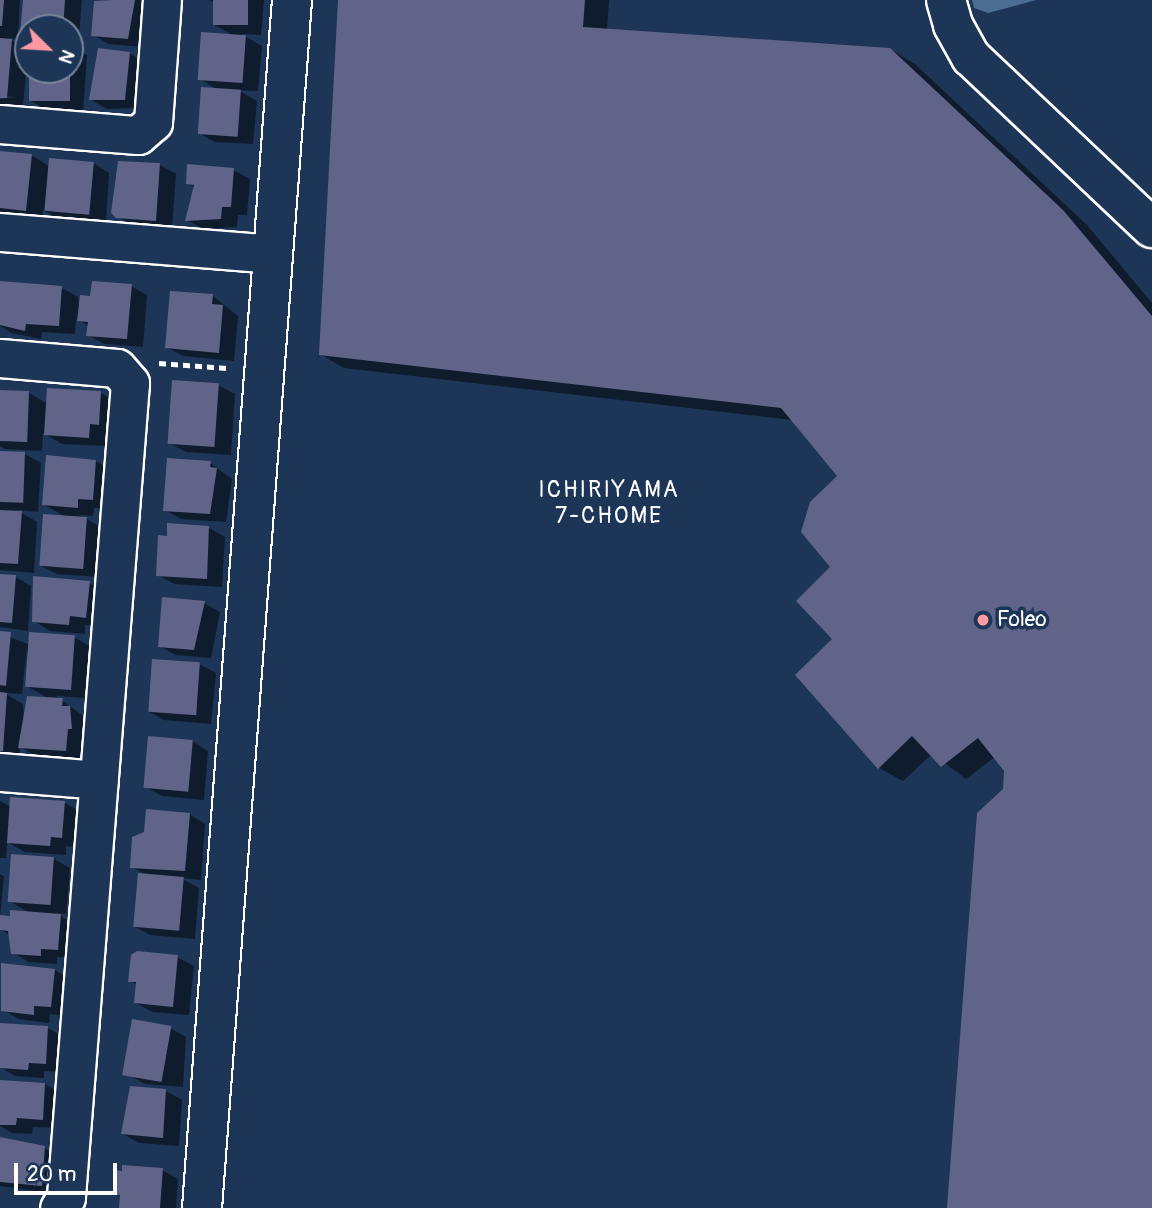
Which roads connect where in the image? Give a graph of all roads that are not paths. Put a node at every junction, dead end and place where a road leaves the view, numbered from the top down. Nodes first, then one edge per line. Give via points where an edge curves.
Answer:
1 (162, 0) edge
2 (292, 0) edge
3 (946, 0) edge
4 (0, 124) edge
5 (1152, 228) edge
6 (0, 232) edge
7 (271, 254) junction
8 (0, 358) edge
9 (0, 772) edge
10 (99, 780) junction
11 (59, 1208) edge
12 (202, 1208) edge

1 - 4 street via 153,122 138,135
2 - 7 street
3 - 5 street via 953,25 971,57
6 - 7 street
7 - 12 street
8 - 10 street via 117,368 130,383
9 - 10 street
10 - 11 street via 66,1197

